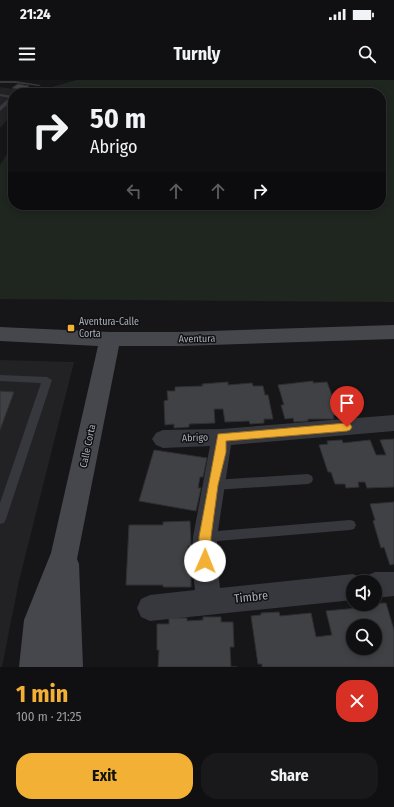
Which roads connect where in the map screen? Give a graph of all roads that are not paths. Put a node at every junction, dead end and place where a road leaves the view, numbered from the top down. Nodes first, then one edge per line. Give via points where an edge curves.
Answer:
1 (0, 82) edge
2 (39, 85) dead end
3 (8, 102) edge
4 (0, 109) edge
5 (394, 332) edge
6 (0, 334) edge
7 (110, 339) junction
8 (0, 378) edge
9 (394, 423) edge
10 (221, 437) junction
11 (163, 438) dead end
12 (308, 478) dead end
13 (213, 485) junction
14 (0, 519) edge
15 (350, 525) dead end
16 (205, 537) junction
17 (65, 553) junction
18 (394, 584) edge
19 (382, 585) edge
20 (346, 588) edge
21 (209, 602) junction
22 (150, 608) dead end
23 (35, 667) edge
24 (67, 667) edge

1 - 2 lane
3 - 4 lane
5 - 7 street, Aventura
6 - 7 street, Aventura
7 - 17 street, Calle Corta
8 - 14 lane via 47,380
9 - 10 street, Abrigo
10 - 11 street, Abrigo
10 - 13 street via 221,452
12 - 13 lane
13 - 16 street
15 - 16 lane
16 - 21 street
17 - 23 street, Calle Corta via 39,620
17 - 24 street, Calle Corta
18 - 19 street
20 - 21 street, Timbre
21 - 22 street, Timbre

